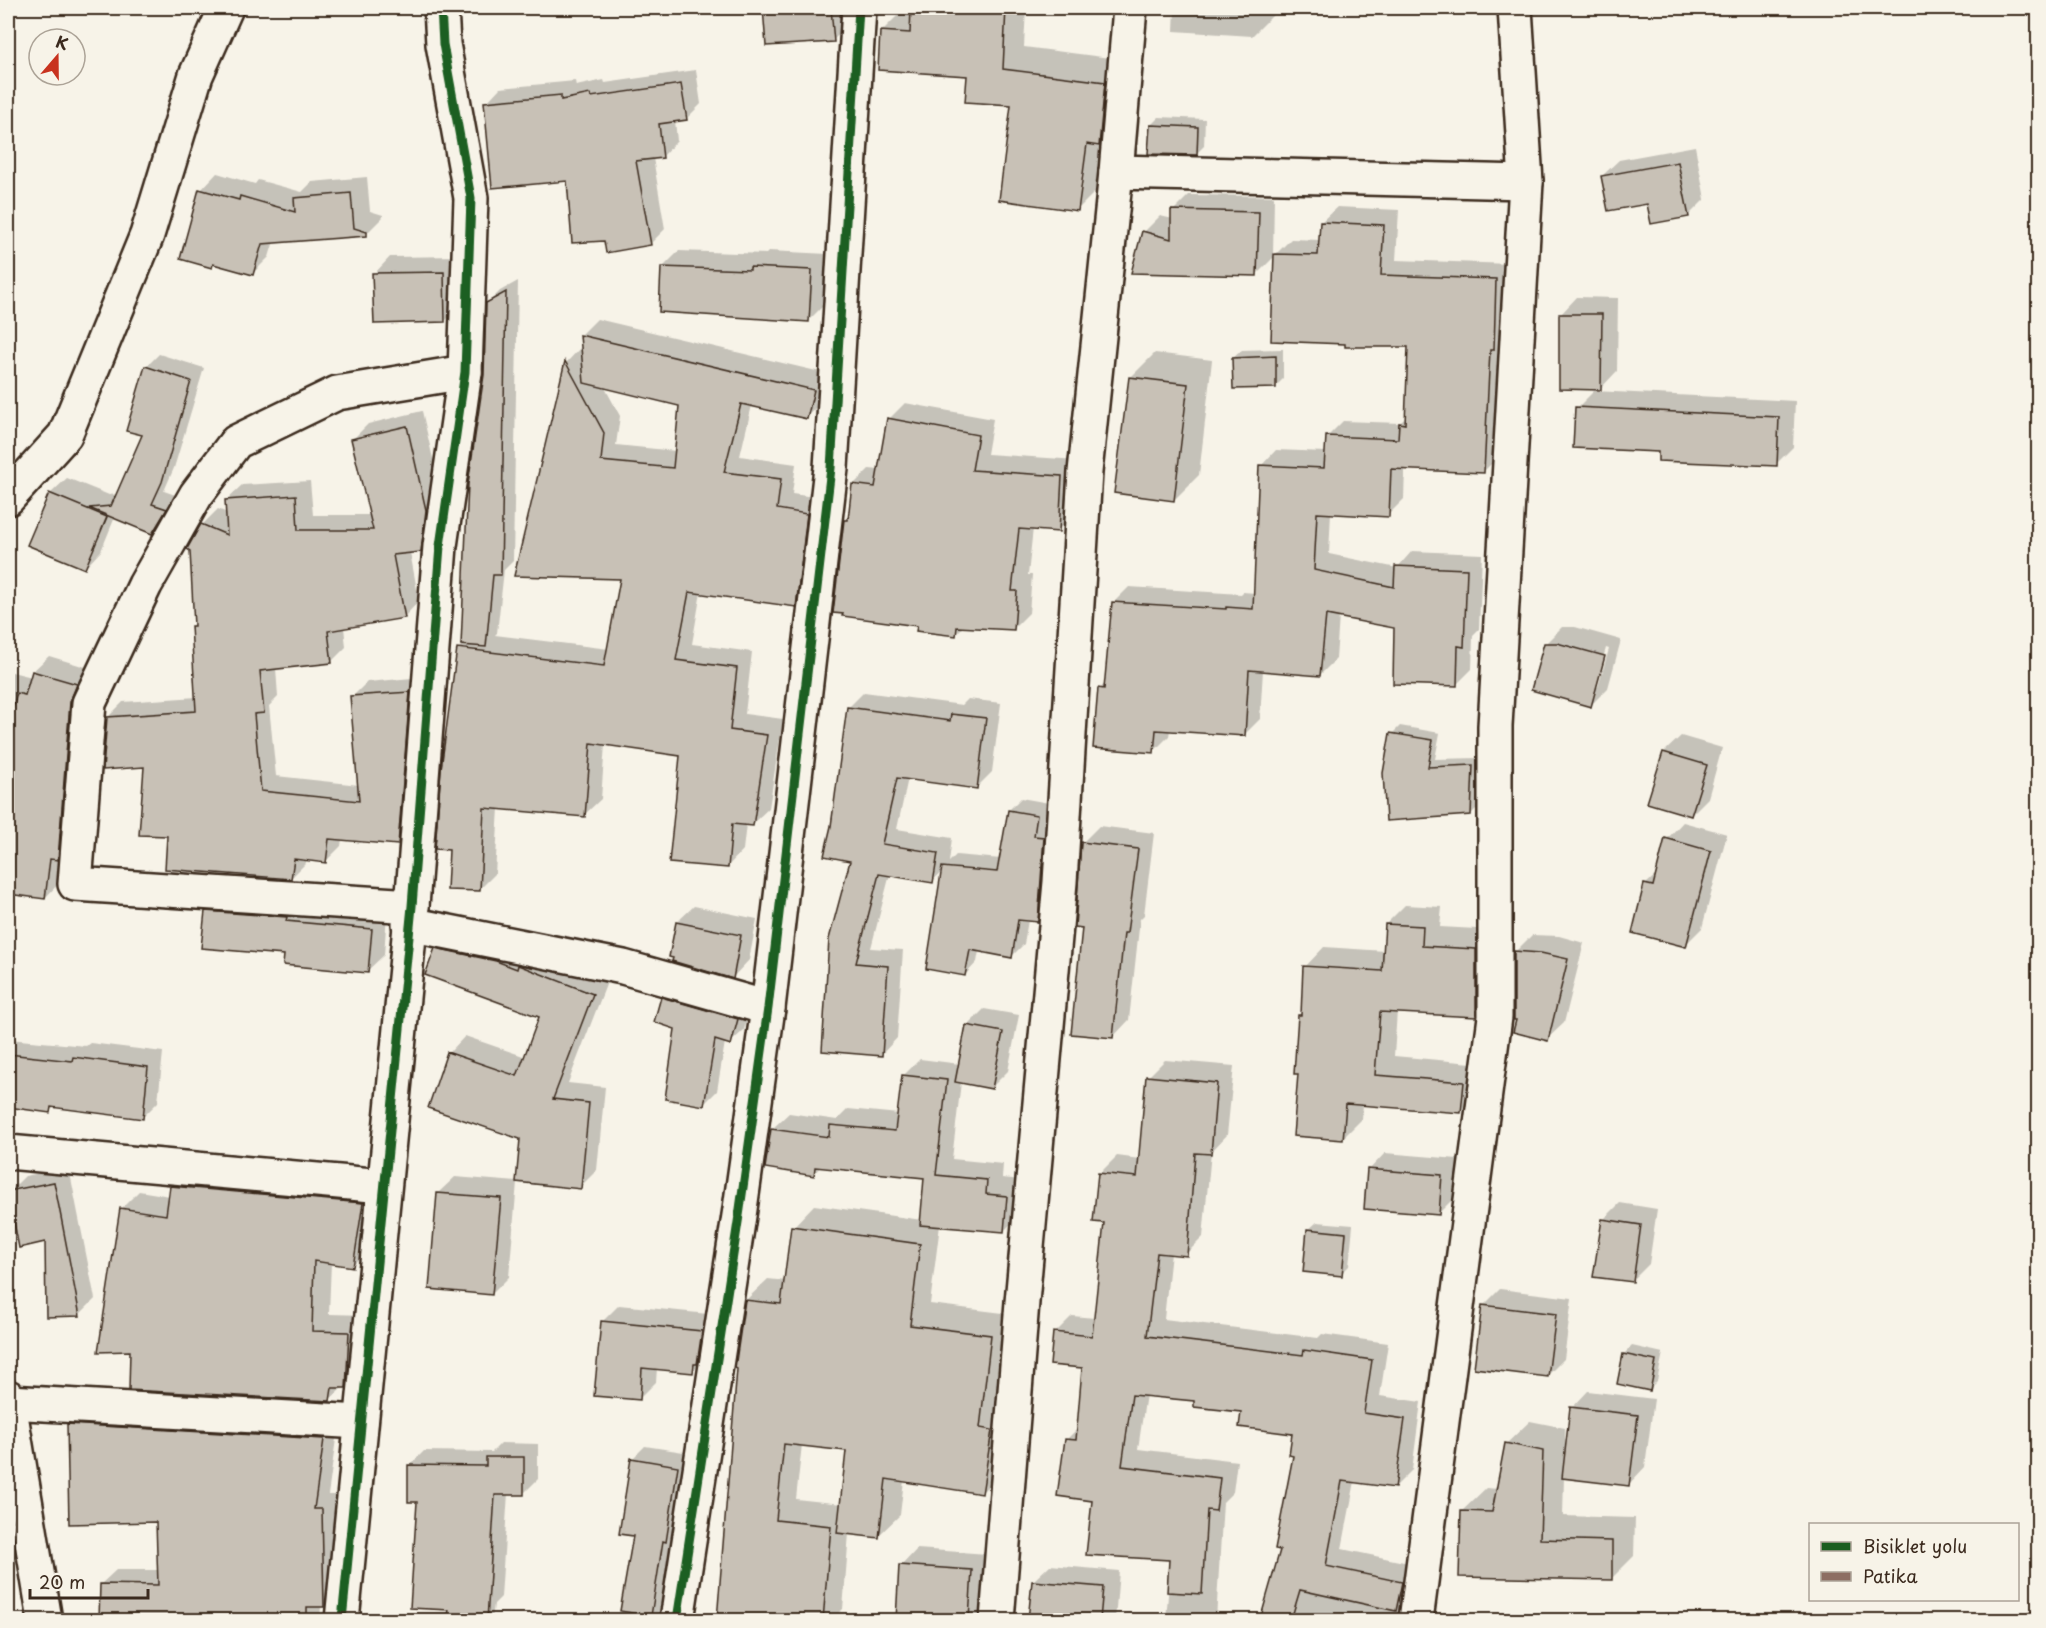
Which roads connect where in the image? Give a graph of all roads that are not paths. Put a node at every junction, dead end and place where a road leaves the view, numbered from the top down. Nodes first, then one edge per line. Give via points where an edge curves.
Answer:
1 (226, 8) edge
2 (441, 8) edge
3 (859, 8) edge
4 (1130, 8) edge
5 (1515, 8) edge
6 (1116, 172) junction
7 (1526, 182) junction
8 (465, 372) junction
9 (8, 498) edge
10 (410, 915) junction
11 (768, 1008) junction
12 (8, 1152) edge
13 (383, 1186) junction
14 (8, 1399) edge
15 (361, 1422) junction
16 (45, 1620) edge
17 (342, 1620) edge
18 (677, 1620) edge
19 (997, 1620) edge
20 (1416, 1620) edge

1 - 9 street via 196,75 147,235 65,435
2 - 8 street via 443,44 471,198
3 - 11 street via 831,468
4 - 6 street
5 - 7 street
6 - 7 street
6 - 19 street via 1085,472 1060,882
7 - 20 street via 1495,726 1495,1017
8 - 10 street via 440,546
8 - 10 street via 337,393 236,442 196,495 150,575 89,703 75,884
10 - 11 street via 623,967
10 - 13 street
11 - 18 street
12 - 13 street
13 - 15 street
14 - 15 street
14 - 16 street
15 - 17 street

